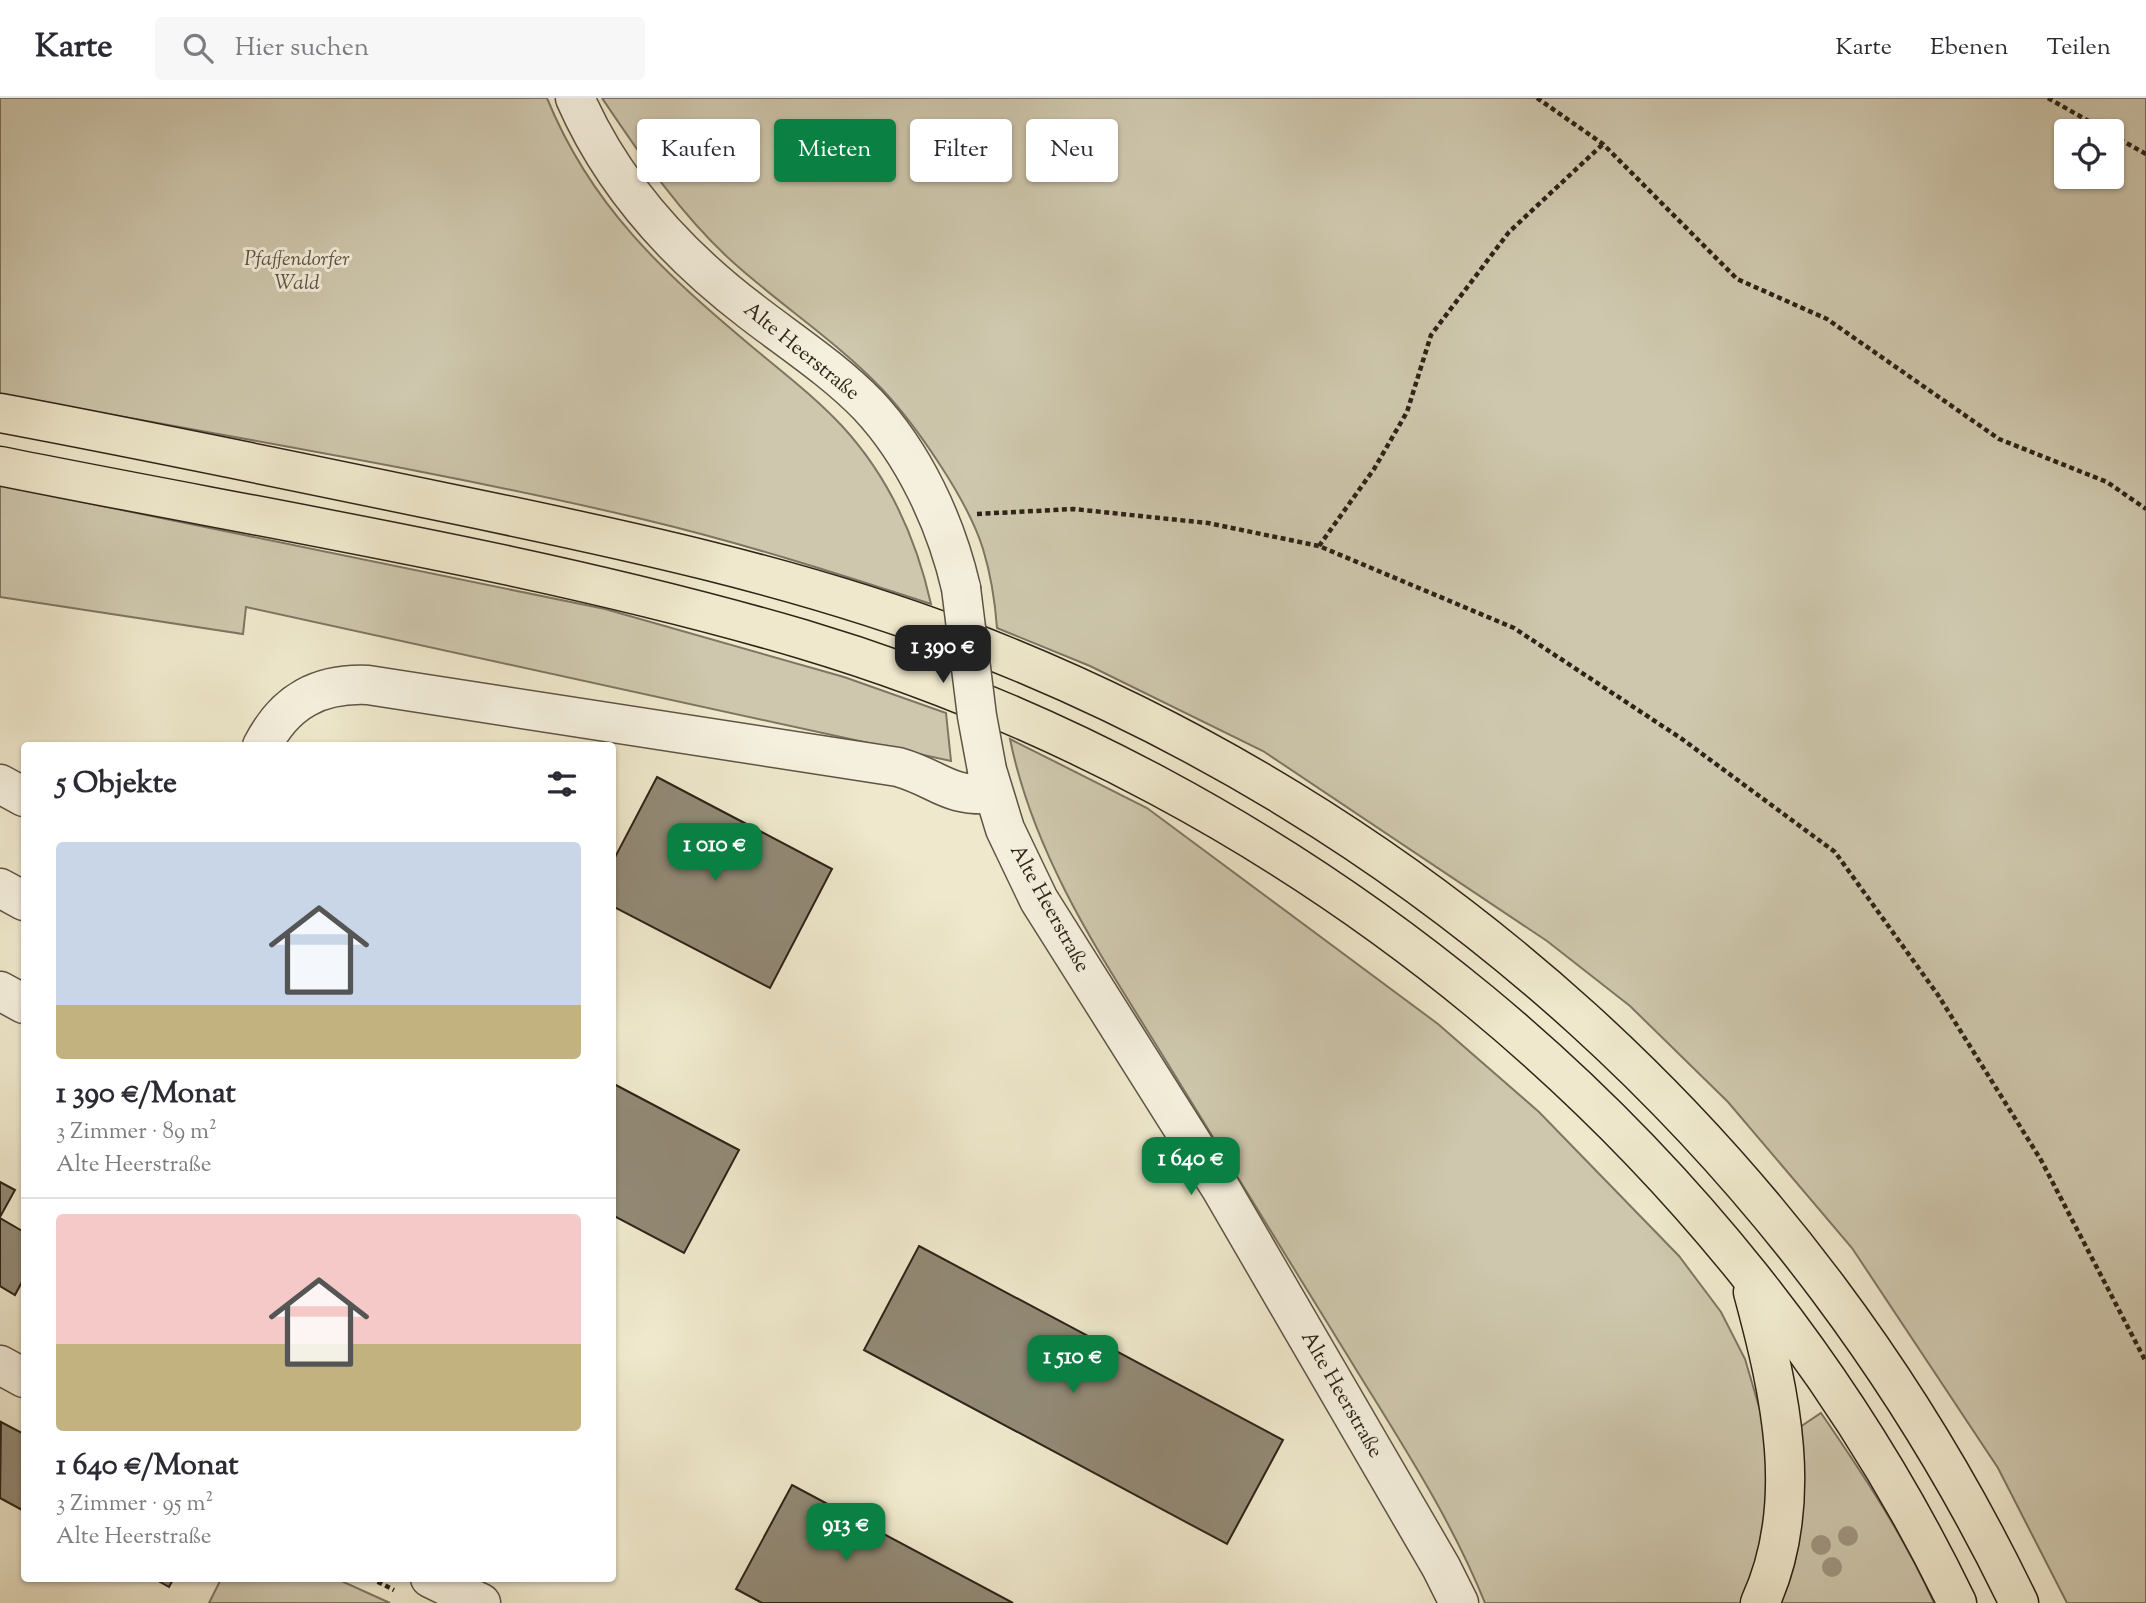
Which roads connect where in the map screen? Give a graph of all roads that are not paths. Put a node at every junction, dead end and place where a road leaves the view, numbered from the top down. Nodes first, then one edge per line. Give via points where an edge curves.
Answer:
1 (575, 98) edge
2 (0, 413) edge
3 (0, 466) edge
4 (265, 742) edge
5 (990, 782) junction
6 (0, 784) edge
7 (21, 795) edge
8 (0, 888) edge
9 (21, 899) edge
10 (0, 990) edge
11 (21, 1002) edge
12 (1748, 1273) junction
13 (0, 1365) edge
14 (21, 1376) edge
15 (438, 1582) edge
16 (481, 1603) edge
17 (1459, 1603) edge
18 (1760, 1603) edge
19 (1957, 1603) edge
20 (2019, 1603) edge

1 - 5 street, Alte Heerstraße, bridge via 622,180 672,244 869,406 906,456 949,544 961,588 976,716
2 - 20 highway via 563,527 702,560 851,603 955,636 1050,674 1171,733 1295,802 1422,885 1498,945 1632,1064 1740,1177 1828,1286 1881,1362 1942,1460
3 - 12 highway via 556,576 696,610 805,640 1018,717 1220,818 1394,934 1589,1100 1666,1177
4 - 5 street via 290,709 316,690 368,685 898,767 956,794
5 - 17 street, Alte Heerstraße via 1039,900 1220,1187
6 - 7 street
8 - 9 street
10 - 11 street
12 - 18 highway via 1773,1371 1785,1454 1782,1522
12 - 19 highway via 1842,1400 1887,1472
13 - 14 street
15 - 16 street

